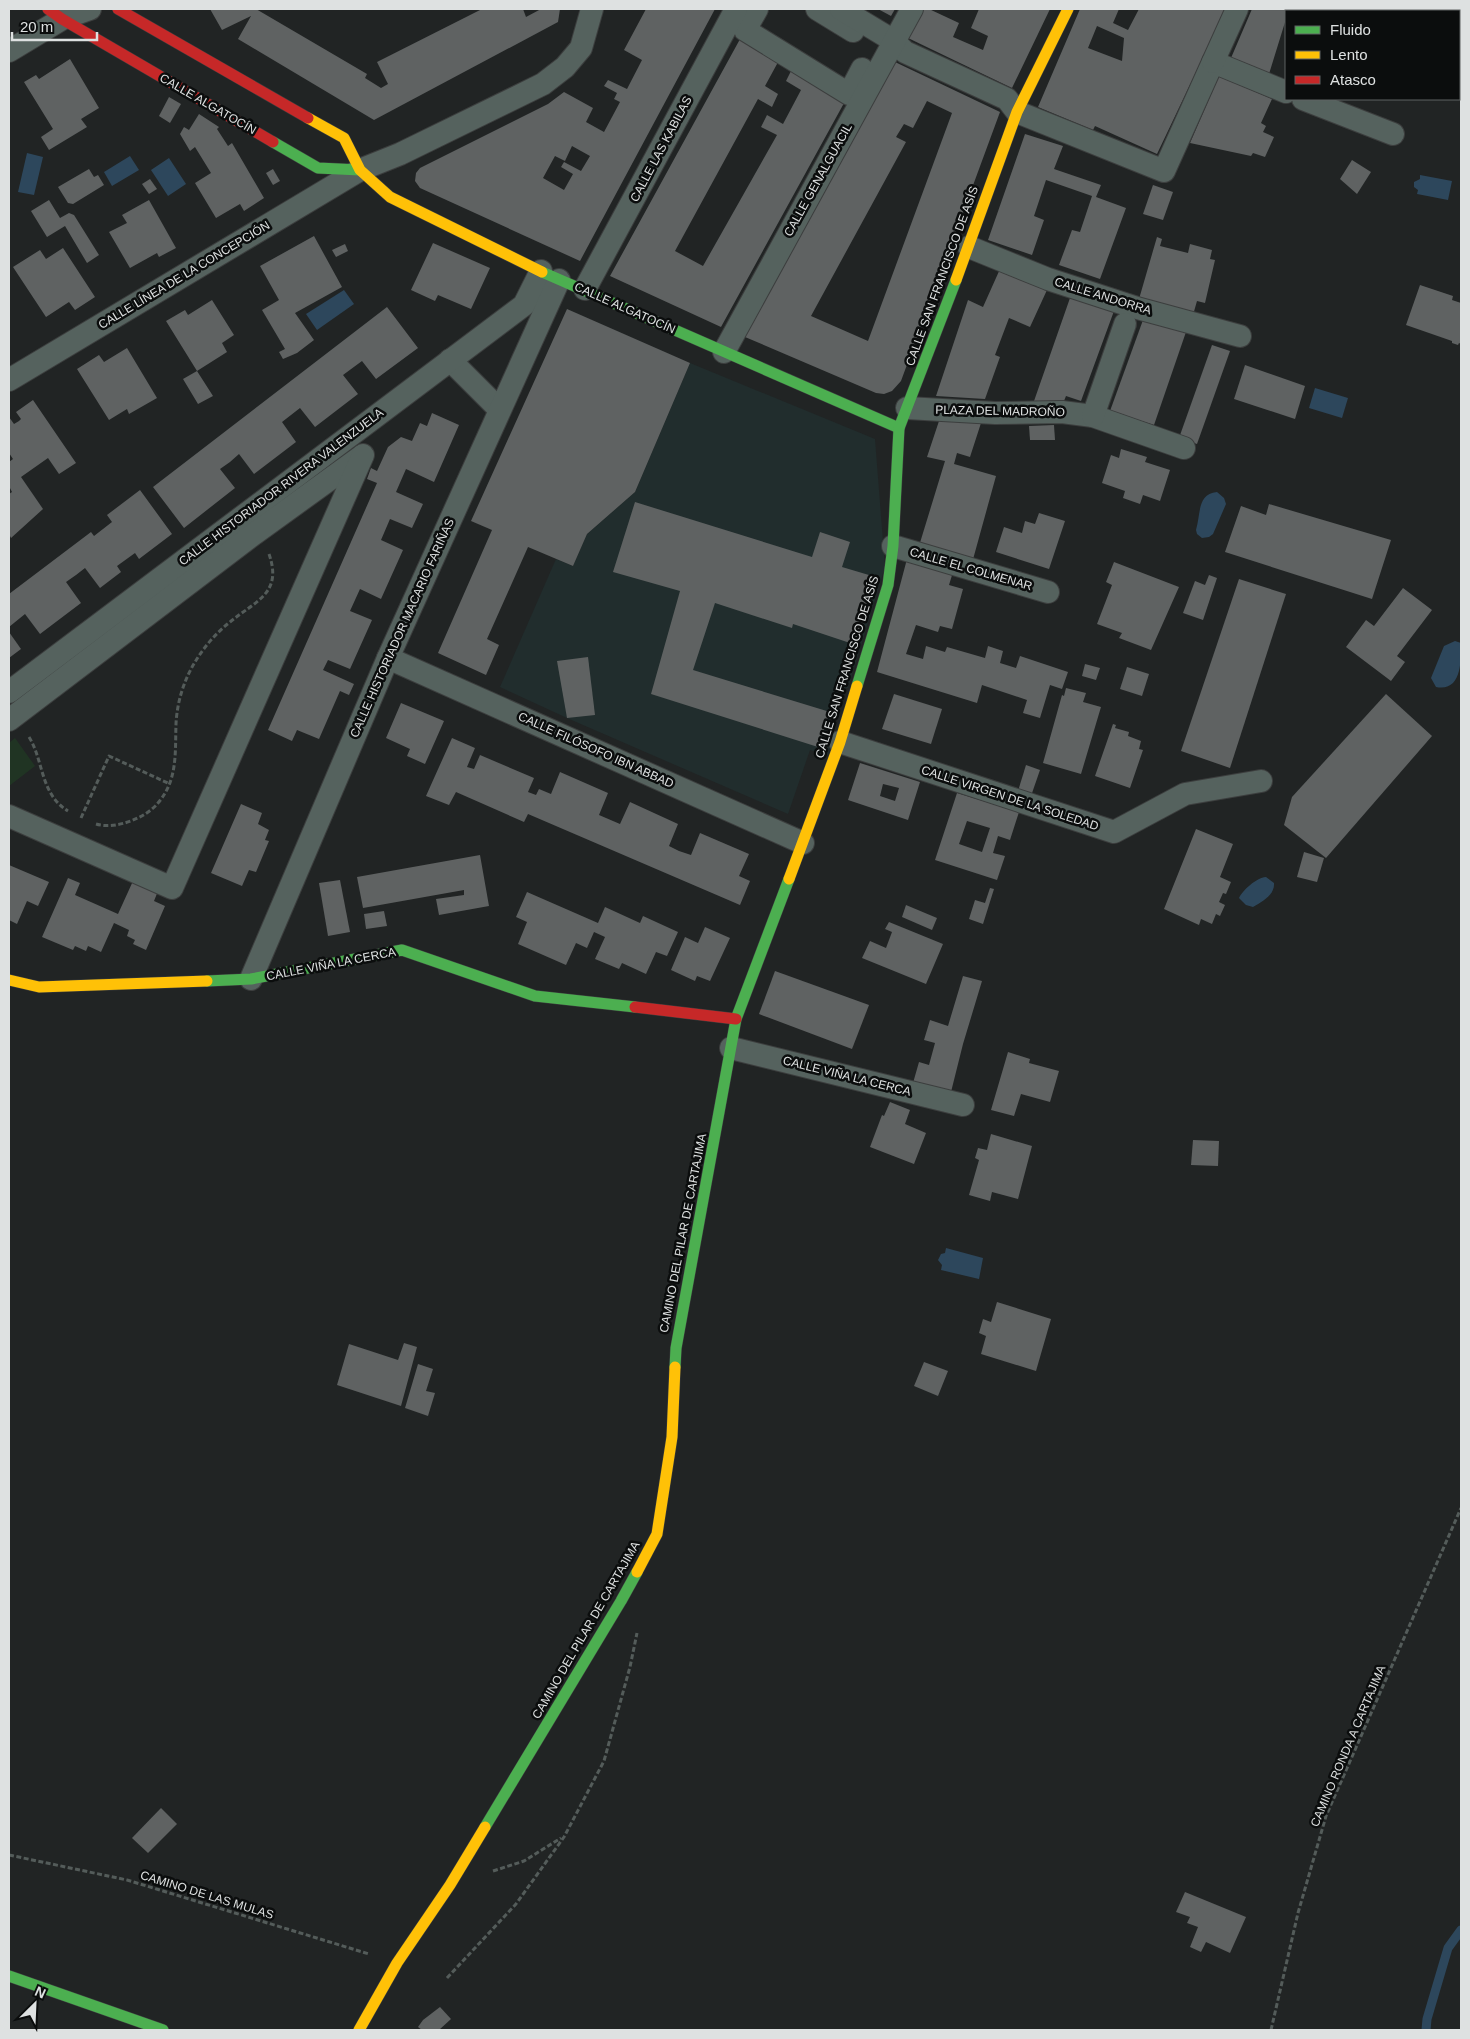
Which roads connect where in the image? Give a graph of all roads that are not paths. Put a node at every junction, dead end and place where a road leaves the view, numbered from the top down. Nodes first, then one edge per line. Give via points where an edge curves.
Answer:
1 (90, 9) edge
2 (118, 9) edge
3 (592, 9) edge
4 (736, 9) edge
5 (756, 9) edge
6 (817, 9) edge
7 (842, 9) edge
8 (912, 9) edge
9 (1068, 9) edge
10 (1237, 9) edge
11 (55, 14) edge
12 (894, 41) junction
13 (9, 51) edge
14 (1213, 62) junction
15 (1285, 92) edge
16 (1305, 100) edge
17 (1017, 112) junction
18 (1394, 134) dead end
19 (360, 170) junction
20 (969, 247) junction
21 (550, 275) junction
22 (586, 289) junction
23 (1125, 324) dead end
24 (1240, 336) dead end
25 (724, 352) junction
26 (450, 360) junction
27 (9, 380) edge
28 (499, 409) junction
29 (1093, 416) junction
30 (903, 418) junction
31 (1184, 448) dead end
32 (893, 546) junction
33 (1048, 592) dead end
34 (388, 658) junction
35 (9, 692) edge
36 (11, 718) edge
37 (840, 742) junction
38 (1261, 781) dead end
39 (9, 816) edge
40 (804, 843) junction
41 (251, 979) junction
42 (9, 980) edge
43 (736, 1019) junction
44 (731, 1048) junction
45 (963, 1105) dead end
46 (9, 1976) edge
47 (163, 2030) edge
48 (359, 2030) edge

1 - 11 street
2 - 19 street, CALLE ALGATOCÍN via 344,138
3 - 19 street, CALLE LÍNEA DE LA CONCEPCIÓN via 582,48 543,84 400,154
4 - 22 street, CALLE LAS KABILAS
5 - 6 street via 745,30 848,94 876,44
7 - 12 street
8 - 12 street, CALLE GENALGUACIL
9 - 17 street, CALLE SAN FRANCISCO DE ASÍS
10 - 14 street
11 - 13 street
11 - 19 street, CALLE ALGATOCÍN via 318,168
12 - 17 street via 905,52 1007,99
12 - 25 street, CALLE GENALGUACIL
14 - 15 street
14 - 17 street via 1164,171
16 - 18 street
17 - 20 street, CALLE SAN FRANCISCO DE ASÍS
19 - 21 street, CALLE ALGATOCÍN via 390,197
19 - 27 street, CALLE LÍNEA DE LA CONCEPCIÓN
20 - 24 street, CALLE ANDORRA via 1048,279
20 - 30 street, CALLE SAN FRANCISCO DE ASÍS
21 - 22 street, CALLE ALGATOCÍN
21 - 26 street, CALLE HISTORIADOR RIVERA VALENZUELA via 524,305
21 - 28 street, CALLE HISTORIADOR MACARIO FARIÑAS
22 - 25 street, CALLE ALGATOCÍN
23 - 29 street
25 - 30 street, CALLE ALGATOCÍN
26 - 28 street
26 - 35 street, CALLE HISTORIADOR RIVERA VALENZUELA
28 - 34 street, CALLE HISTORIADOR MACARIO FARIÑAS
29 - 30 street, PLAZA DEL MADROÑO via 1062,412
29 - 31 street, PLAZA DEL MADROÑO
30 - 32 street, CALLE SAN FRANCISCO DE ASÍS
32 - 33 street, CALLE EL COLMENAR
32 - 37 street, CALLE SAN FRANCISCO DE ASÍS via 888,585
34 - 40 street, CALLE FILÓSOFO IBN ABBAD
34 - 41 street, CALLE HISTORIADOR MACARIO FARIÑAS
36 - 39 street via 363,455 172,888
37 - 38 street, CALLE VIRGEN DE LA SOLEDAD via 1114,832 1185,794
37 - 40 street, CALLE SAN FRANCISCO DE ASÍS
40 - 43 street, CALLE SAN FRANCISCO DE ASÍS
41 - 42 street, CALLE VIÑA LA CERCA via 39,987
41 - 43 street, CALLE VIÑA LA CERCA via 402,950 535,996
43 - 44 street, CAMINO DEL PILAR DE CARTAJIMA
44 - 45 street, CALLE VIÑA LA CERCA
44 - 48 street, CAMINO DEL PILAR DE CARTAJIMA via 676,1348 672,1437 657,1534 621,1601
46 - 47 street

